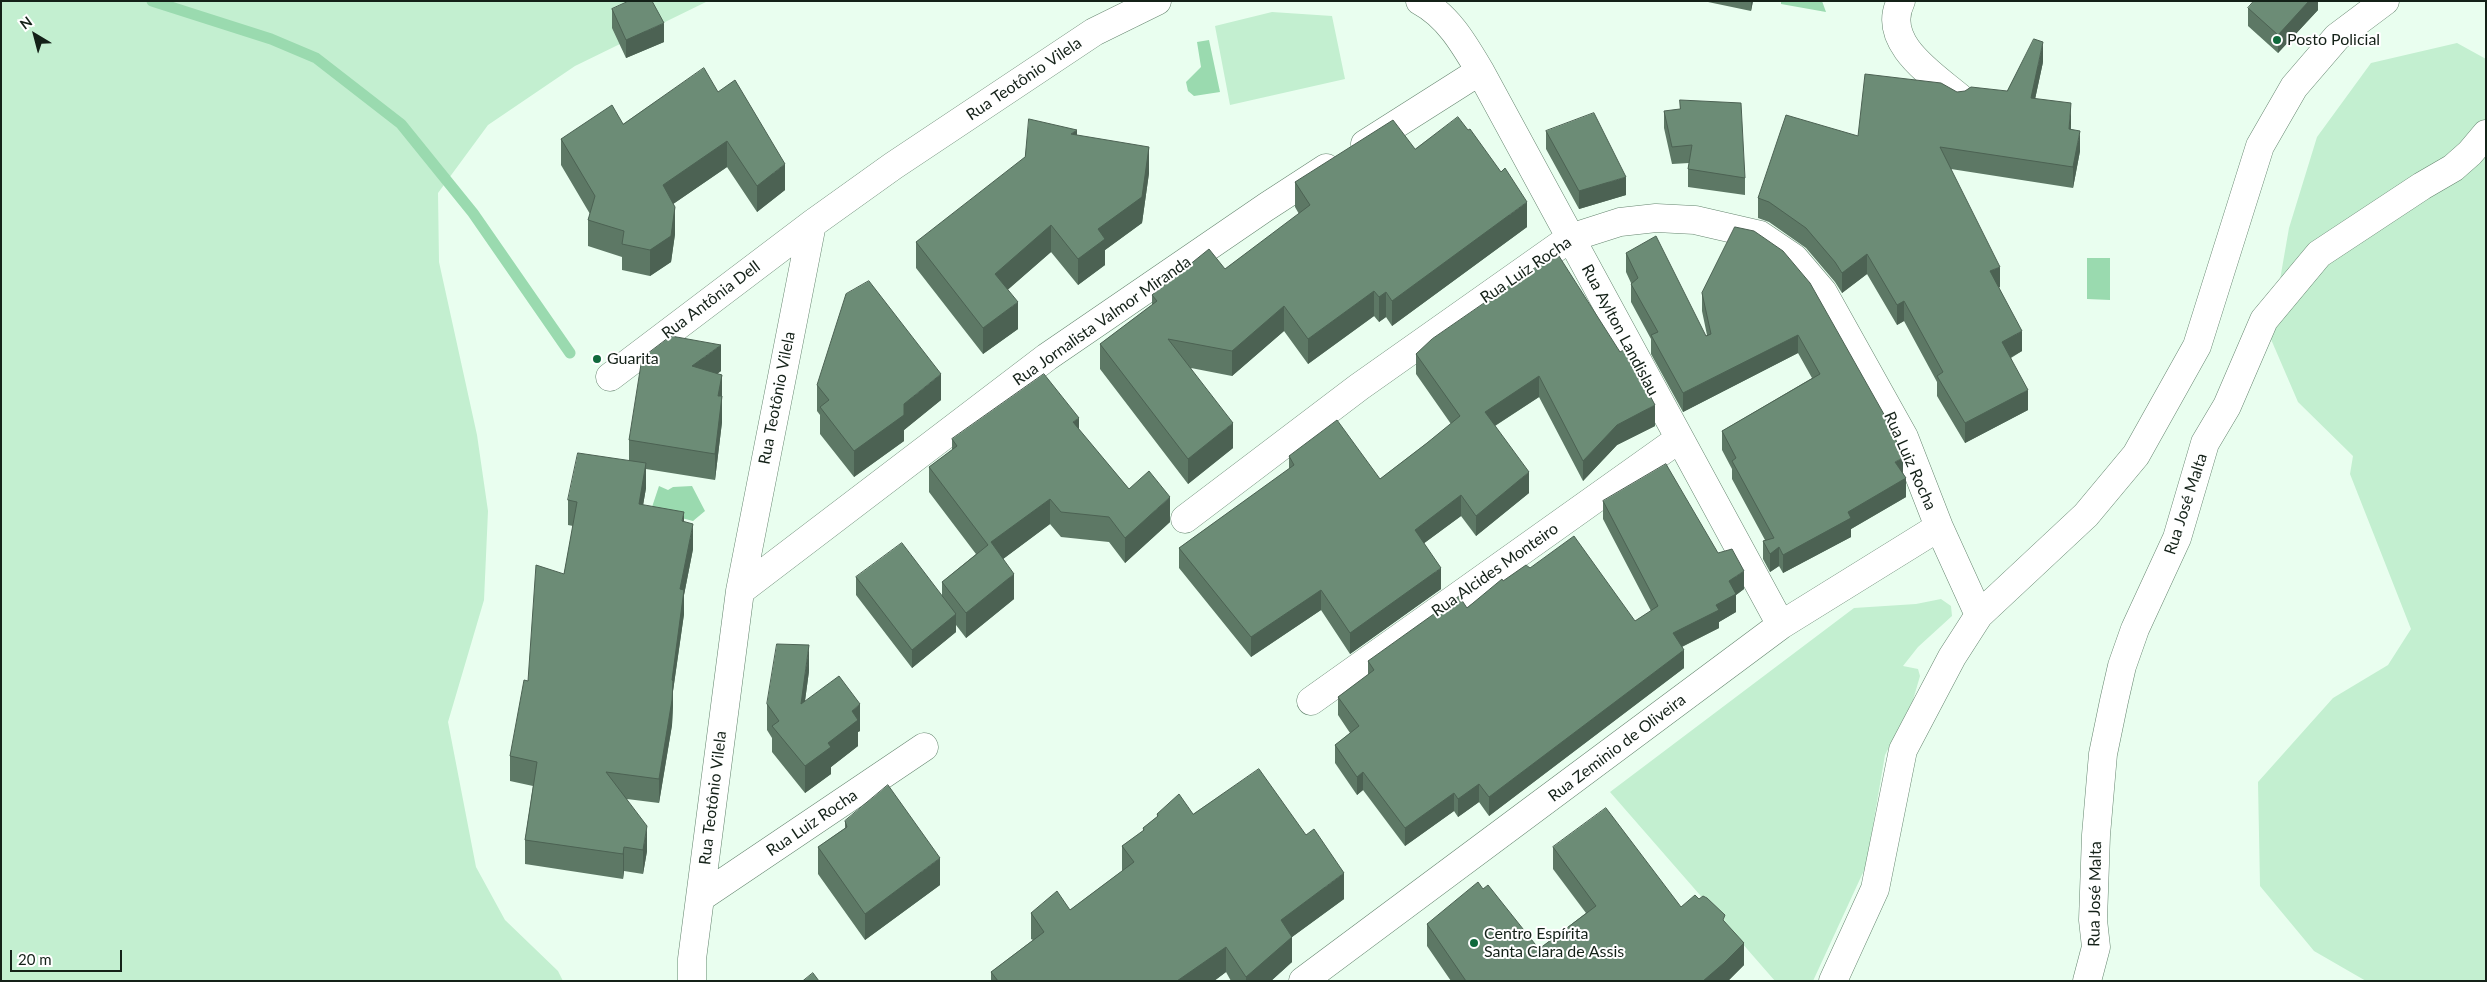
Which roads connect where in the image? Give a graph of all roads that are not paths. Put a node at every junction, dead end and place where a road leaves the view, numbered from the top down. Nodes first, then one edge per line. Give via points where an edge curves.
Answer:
1 (1157, 1) edge
2 (1420, 1) edge
3 (1901, 1) edge
4 (2385, 1) edge
5 (1480, 71) junction
6 (1959, 97) edge
7 (2486, 134) edge
8 (812, 224) junction
9 (1570, 238) junction
10 (610, 377) dead end
11 (1679, 439) junction
12 (1185, 520) dead end
13 (1939, 527) junction
14 (740, 591) junction
15 (1978, 614) junction
16 (1781, 625) junction
17 (1311, 701) dead end
18 (924, 747) dead end
19 (700, 898) junction
20 (692, 981) edge
21 (1303, 981) edge
22 (1833, 981) edge
23 (2087, 981) edge

1 - 8 street, Rua Teotônio Vilela via 1094,32
2 - 5 street, Rua Aylton Landislau via 1432,8 1459,36
3 - 6 street via 1896,26 1903,43 1914,58
4 - 15 street via 2337,37 2294,87 2260,146 2197,346 2136,454 2086,515
5 - 9 street, Rua Aylton Landislau
5 - 14 street, Rua Jornalista Valmor Miranda via 1266,207 1047,357
7 - 23 street, Rua José Malta via 2453,168 2319,254 2264,320 2235,390 2206,444 2177,538 2135,629 2118,683 2103,754 2096,835 2093,920 2096,946
8 - 10 street, Rua Antônia Dell
8 - 14 street, Rua Teotônio Vilela
9 - 11 street, Rua Aylton Landislau
9 - 12 street, Rua Luiz Rocha via 1359,387
9 - 13 street, Rua Luiz Rocha via 1620,222 1656,218 1695,220 1760,235 1794,258 1823,292 1904,437
11 - 16 street, Rua Aylton Landislau
11 - 17 street, Rua Alcides Monteiro
13 - 15 street, Rua Luiz Rocha
13 - 16 street, Rua Zeminio de Oliveira
14 - 19 street, Rua Teotônio Vilela
15 - 22 street via 1903,750 1875,889
16 - 21 street, Rua Zeminio de Oliveira
18 - 19 street, Rua Luiz Rocha
19 - 20 street, Rua Teotônio Vilela

